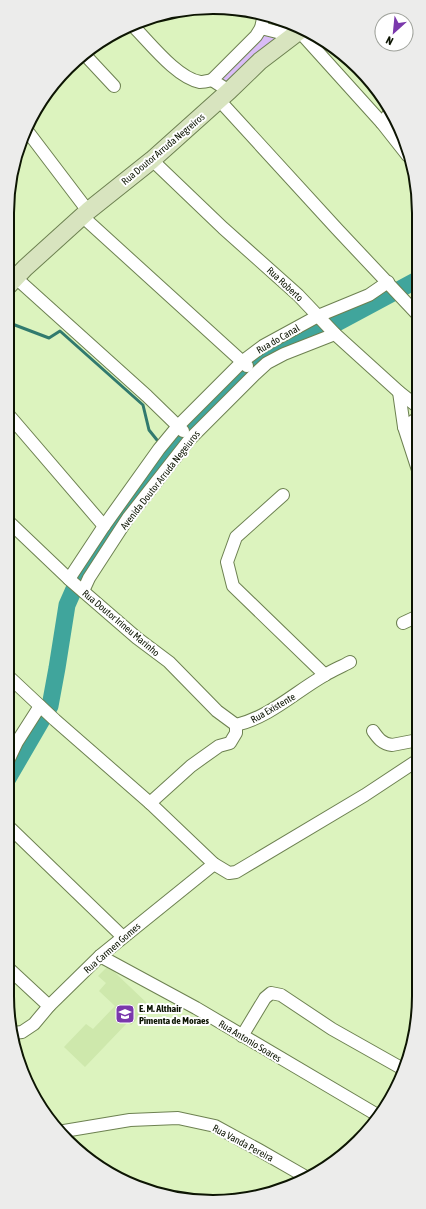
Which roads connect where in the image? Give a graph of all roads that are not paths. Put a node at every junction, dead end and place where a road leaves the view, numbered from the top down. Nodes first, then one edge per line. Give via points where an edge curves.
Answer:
1 (263, 20) edge
2 (261, 28) junction
3 (136, 29) edge
4 (294, 32) edge
5 (297, 33) edge
6 (301, 35) edge
7 (88, 58) edge
8 (212, 80) junction
9 (114, 86) dead end
10 (224, 96) junction
11 (387, 117) edge
12 (382, 123) junction
13 (30, 135) edge
14 (400, 146) edge
15 (152, 160) junction
16 (85, 214) junction
17 (14, 279) edge
18 (389, 283) junction
19 (14, 285) edge
20 (412, 308) edge
21 (320, 317) junction
22 (333, 332) junction
23 (243, 362) junction
24 (253, 373) junction
25 (399, 392) junction
26 (412, 402) edge
27 (14, 421) edge
28 (412, 422) edge
29 (179, 426) junction
30 (404, 427) junction
31 (168, 438) joint
32 (190, 438) junction
33 (412, 452) edge
34 (283, 494) dead end
35 (104, 526) junction
36 (14, 527) edge
37 (69, 580) junction
38 (82, 591) junction
39 (412, 618) edge
40 (403, 622) dead end
41 (350, 662) dead end
42 (325, 675) junction
43 (14, 682) edge
44 (41, 707) junction
45 (236, 725) junction
46 (373, 731) dead end
47 (412, 741) edge
48 (14, 748) edge
49 (412, 764) edge
50 (150, 803) junction
51 (14, 832) edge
52 (219, 868) junction
53 (123, 937) junction
54 (100, 956) junction
55 (14, 974) edge
56 (49, 1006) junction
57 (18, 1033) edge
58 (242, 1036) junction
59 (399, 1067) edge
60 (374, 1113) edge
61 (66, 1131) edge
62 (301, 1174) edge

1 - 2 street
2 - 4 street
2 - 8 street
3 - 8 street via 176,70 189,79 202,82
5 - 10 street, Rua Doutor Arruda Negreiros via 260,61
6 - 12 street
7 - 9 street
8 - 10 street
10 - 15 street, Rua Doutor Arruda Negreiros
10 - 18 street via 337,229
11 - 12 street
12 - 14 street
13 - 16 street
15 - 16 street, Rua Doutor Arruda Negreiros
15 - 21 street, Rua Roberto
16 - 17 street, Rua Doutor Arruda Negreiros
16 - 23 street via 172,299
18 - 20 street
18 - 21 street, Rua do Canal
19 - 29 street
21 - 22 street, Rua Roberto
21 - 23 street, Rua do Canal via 263,346
22 - 24 street, Avenida Doutor Arruda Negeiuros via 284,354
22 - 25 street, Rua Roberto
23 - 24 street
23 - 29 street, Rua do Canal
24 - 32 street, Avenida Doutor Arruda Negeiuros
25 - 26 street, Rua Roberto
25 - 30 street
27 - 35 street
28 - 30 street
29 - 31 street, Rua do Canal
29 - 32 street
30 - 33 street
31 - 35 street, Avenida Doutor Arruda Negeiuros
32 - 38 street, Avenida Doutor Arruda Negeiuros via 128,518
34 - 42 street via 236,537 227,562 233,586
35 - 37 street, Avenida Doutor Arruda Negeiuros
36 - 37 street, Rua Doutor Irineu Marinho
37 - 38 street, Rua Doutor Irineu Marinho
38 - 45 street, Rua Doutor Irineu Marinho via 136,638 169,662 217,711
39 - 40 street
41 - 42 street, Rua Existente
42 - 45 street, Rua Existente via 270,711 249,722
43 - 44 street
44 - 48 street
44 - 50 street
45 - 50 street via 234,739 230,743 219,746 192,766
46 - 47 street via 387,745
49 - 52 street via 236,872 229,873
50 - 52 street
51 - 53 street
52 - 53 street, Rua Carmen Gomes
53 - 54 street, Rua Carmen Gomes
54 - 56 street, Rua Carmen Gomes
54 - 58 street, Rua Antonio Soares
55 - 56 street
56 - 57 street, Rua Carmen Gomes via 34,1024
58 - 59 street via 265,998 271,993 280,995 332,1029
58 - 60 street, Rua Antonio Soares
61 - 62 street, Rua Vanda Pereira via 130,1120 178,1118 215,1126

